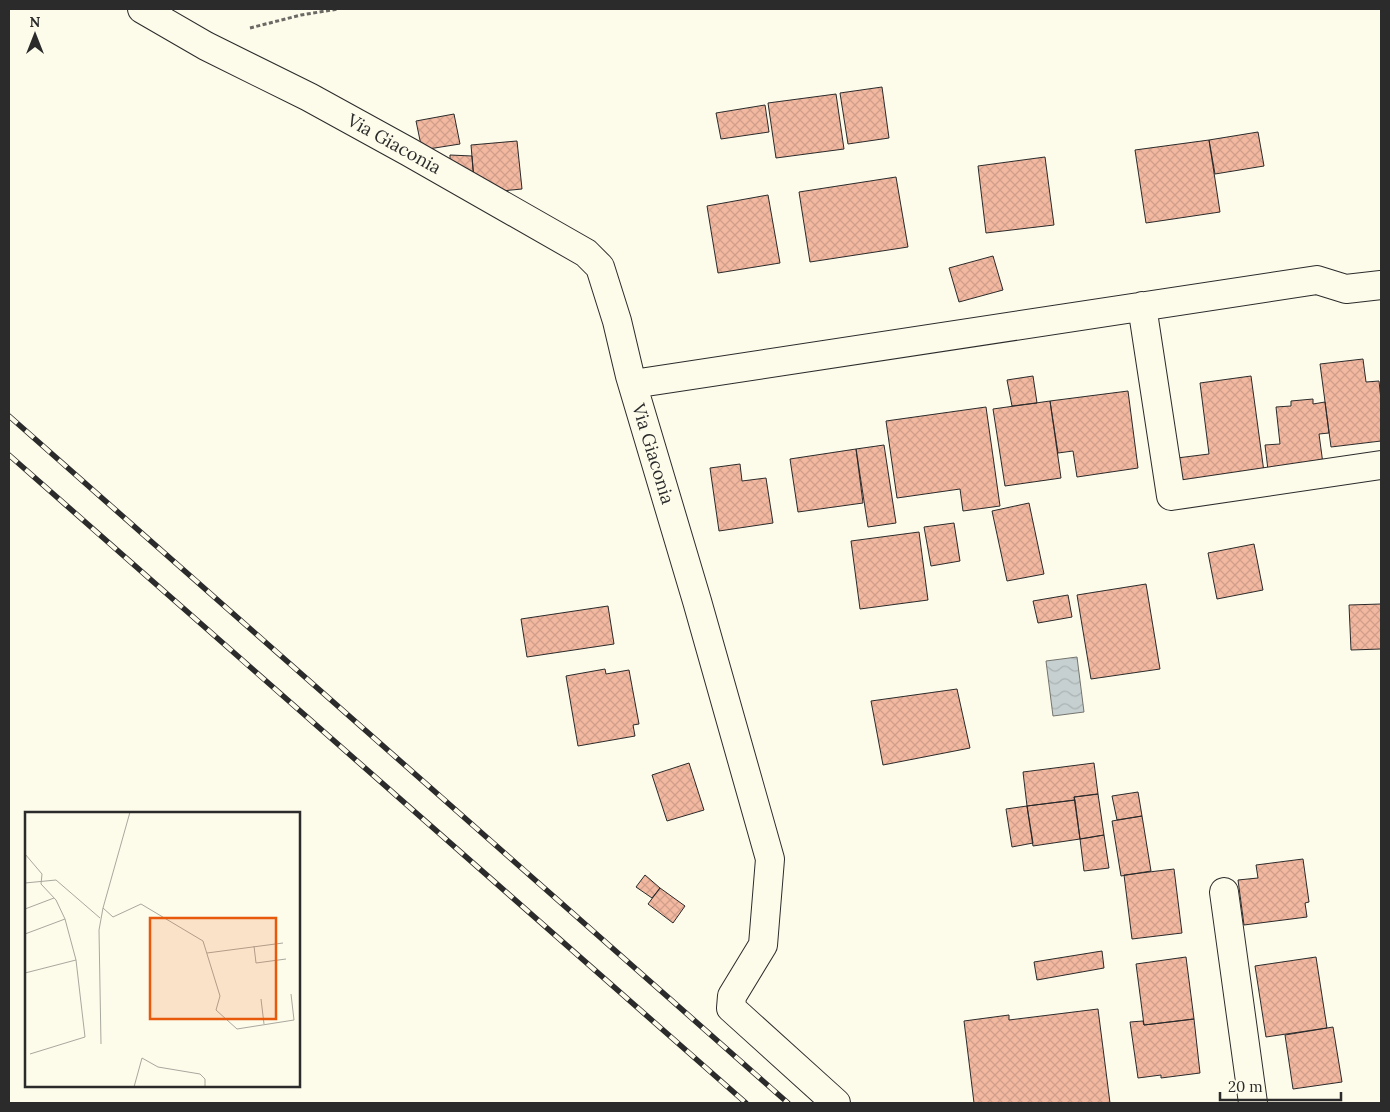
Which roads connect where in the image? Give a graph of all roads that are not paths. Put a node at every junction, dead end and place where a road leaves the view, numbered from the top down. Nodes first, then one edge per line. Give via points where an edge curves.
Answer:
1 (142, 9) edge
2 (1381, 285) edge
3 (1142, 306) junction
4 (633, 384) junction
5 (1381, 465) edge
6 (1224, 892) dead end
7 (836, 1103) edge
8 (1253, 1103) edge

1 - 4 street, Via Giaconia via 206,46 318,102 586,253 600,267
2 - 3 street via 1346,290 1317,280
3 - 4 street
3 - 5 street via 1171,496
4 - 7 street, Via Giaconia via 770,859 763,945 732,996 731,1008
6 - 8 street

